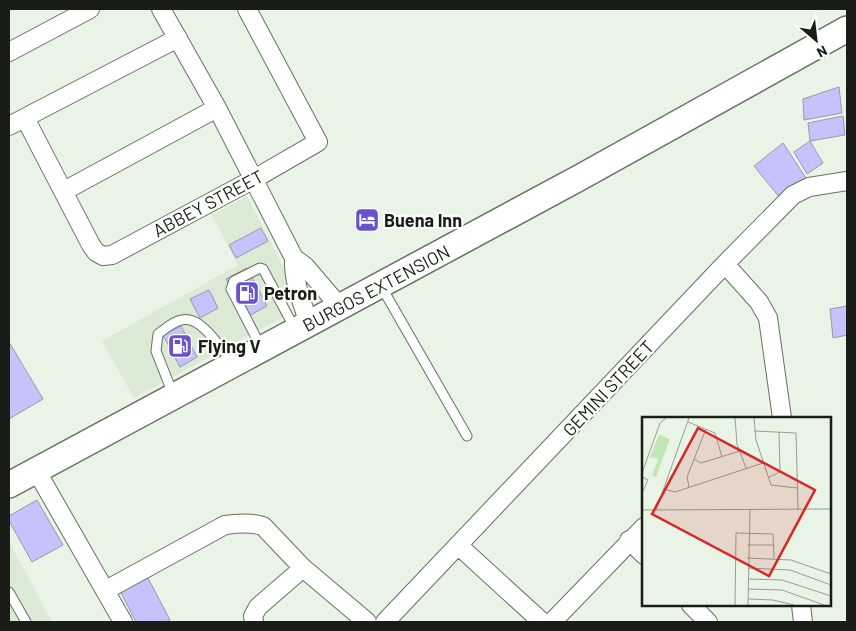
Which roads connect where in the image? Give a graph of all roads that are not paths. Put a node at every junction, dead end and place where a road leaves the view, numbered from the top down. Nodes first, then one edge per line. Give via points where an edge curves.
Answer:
1 (90, 9) edge
2 (161, 9) edge
3 (247, 9) edge
4 (846, 36) edge
5 (178, 38) junction
6 (9, 52) edge
7 (217, 108) junction
8 (25, 118) junction
9 (9, 126) edge
10 (254, 179) junction
11 (847, 180) edge
12 (64, 191) junction
13 (294, 258) junction
14 (725, 264) junction
15 (380, 286) junction
16 (340, 307) junction
17 (303, 328) junction
18 (262, 349) junction
19 (234, 364) junction
20 (174, 396) junction
21 (782, 417) edge
22 (467, 436) dead end
23 (36, 470) junction
24 (9, 485) edge
25 (642, 529) edge
26 (629, 540) junction
27 (459, 546) junction
28 (642, 553) edge
29 (303, 568) junction
30 (106, 590) junction
31 (9, 592) edge
32 (692, 606) edge
33 (801, 606) edge
34 (26, 622) edge
35 (123, 622) edge
36 (254, 622) edge
37 (367, 622) edge
38 (385, 622) edge
39 (542, 622) edge
40 (552, 622) edge
41 (708, 622) edge
42 (803, 622) edge

1 - 6 street
2 - 5 street
3 - 10 street, ABBEY STREET via 318,142
4 - 15 main road, BURGOS EXTENSION
5 - 7 street
5 - 8 street
7 - 10 street
7 - 12 street
8 - 9 street
8 - 12 street
10 - 12 street, ABBEY STREET via 112,255 103,256 96,252
10 - 13 street
11 - 14 street, GEMINI STREET via 809,187 793,195
13 - 16 street via 305,266
13 - 17 street via 293,272
14 - 21 street via 759,302 768,318
14 - 27 street, GEMINI STREET
15 - 16 main road, BURGOS EXTENSION
15 - 22 lane
16 - 17 main road, BURGOS EXTENSION
17 - 18 main road, BURGOS EXTENSION
17 - 18 lane via 263,269 234,281 231,289
18 - 19 main road, BURGOS EXTENSION
19 - 20 main road, BURGOS EXTENSION
19 - 20 lane via 203,326 192,320 176,323 158,334 156,351
20 - 23 main road, BURGOS EXTENSION
23 - 24 main road, BURGOS EXTENSION
23 - 30 street
25 - 26 street
26 - 28 street
26 - 40 street
27 - 38 street, GEMINI STREET
27 - 39 street
29 - 30 street via 263,526 240,522 212,531
29 - 36 street via 258,607 253,616
29 - 37 street
30 - 35 street
31 - 34 lane
32 - 41 street
33 - 42 street

